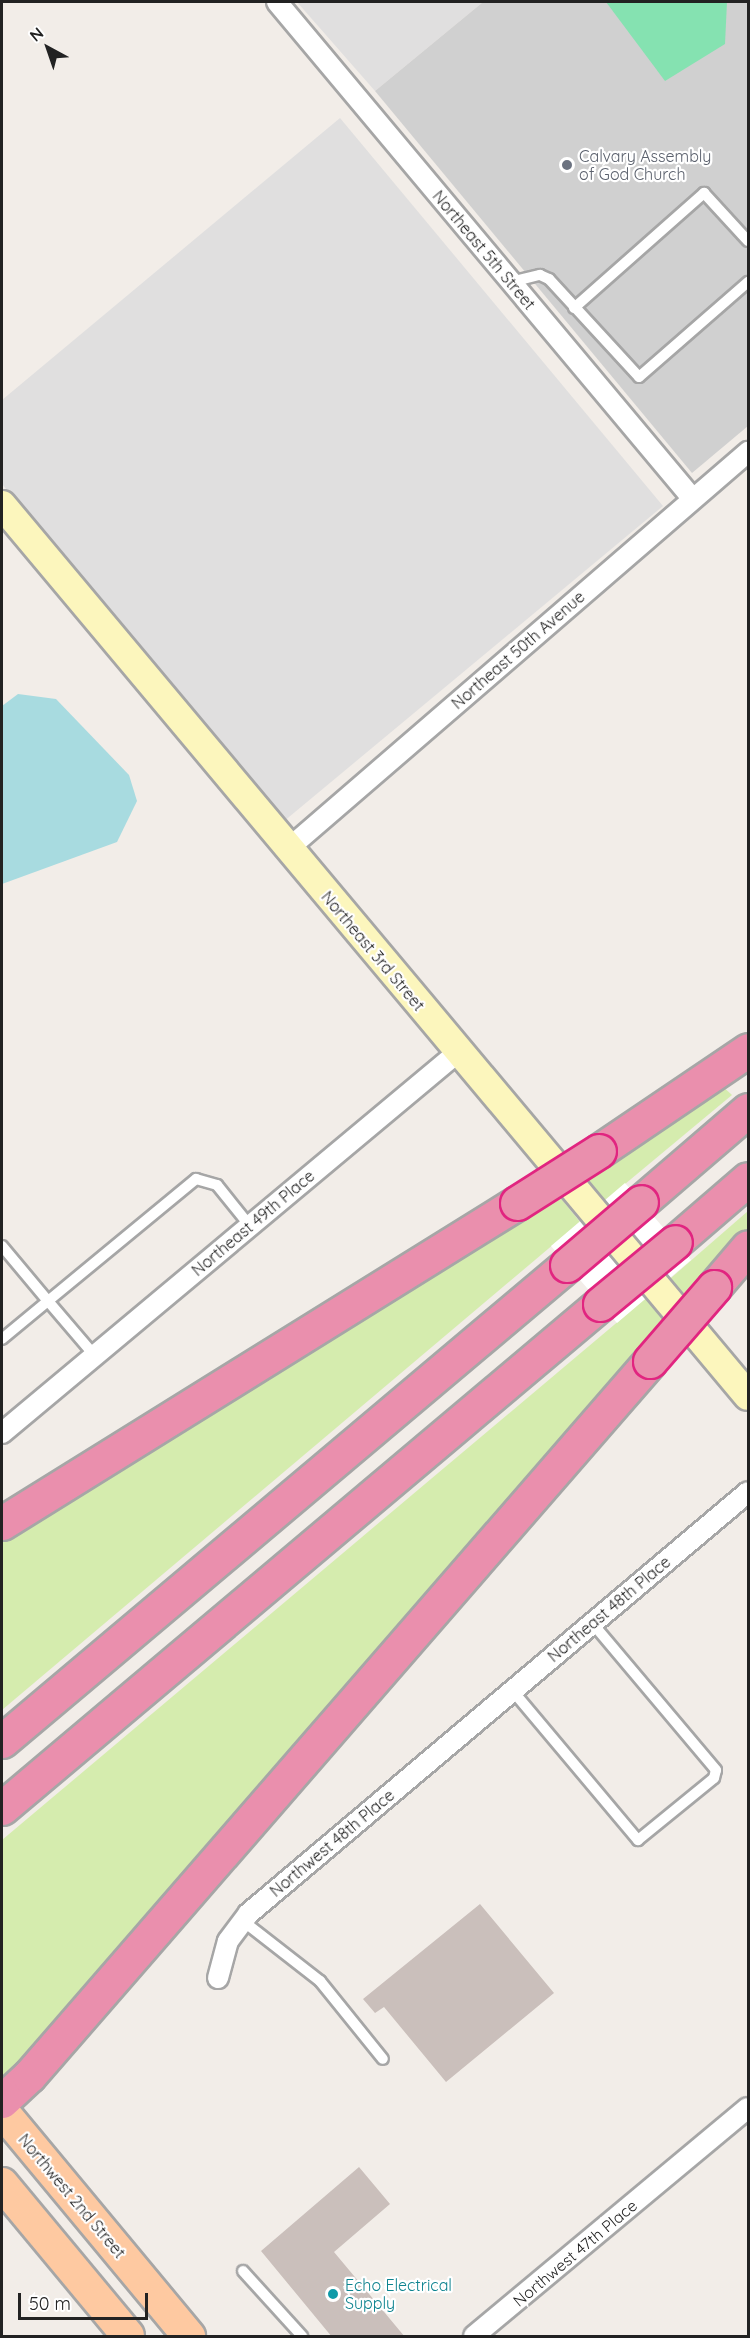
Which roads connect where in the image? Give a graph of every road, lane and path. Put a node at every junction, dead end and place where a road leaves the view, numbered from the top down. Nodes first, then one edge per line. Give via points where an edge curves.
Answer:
1 (276, 2) edge
2 (748, 241) edge
3 (511, 282) junction
4 (748, 282) edge
5 (574, 308) junction
6 (748, 452) edge
7 (692, 498) junction
8 (2, 505) edge
9 (288, 849) junction
10 (748, 1050) edge
11 (458, 1053) junction
12 (748, 1110) edge
13 (748, 1179) edge
14 (250, 1226) junction
15 (2, 1246) edge
16 (748, 1248) edge
17 (48, 1301) junction
18 (2, 1339) edge
19 (94, 1356) junction
20 (748, 1395) edge
21 (2, 1433) edge
22 (748, 1492) edge
23 (2, 1523) edge
24 (592, 1623) junction
25 (512, 1690) junction
26 (470, 1725) joint
27 (2, 1741) edge
28 (2, 1808) edge
29 (243, 1921) junction
30 (218, 1978) dead end
31 (383, 2059) dead end
32 (2, 2101) edge
33 (748, 2108) edge
34 (2, 2111) edge
35 (2, 2184) edge
36 (243, 2271) dead end
37 (128, 2337) edge
38 (189, 2337) edge
39 (302, 2337) edge
40 (474, 2337) edge

1 - 3 street, Northeast 5th Street
2 - 5 lane via 704,194
3 - 5 lane via 540,275
3 - 7 street, Northeast 5th Street
4 - 5 lane via 639,377
6 - 7 street, Northeast 50th Avenue
7 - 9 street, Northeast 50th Avenue
8 - 9 street, Northeast 3rd Street
9 - 11 street, Northeast 3rd Street
10 - 23 highway, bridge via 517,1203
11 - 14 street, Northeast 49th Place
11 - 20 street, Northeast 3rd Street
12 - 27 highway, bridge
13 - 28 highway, bridge
14 - 17 lane via 217,1185 196,1179
14 - 19 street, Northeast 49th Place
15 - 17 lane
16 - 32 highway, bridge via 29,2076
17 - 18 lane
17 - 19 lane
19 - 21 street, Northeast 49th Place
22 - 24 street, Northeast 48th Place
24 - 25 street, Northeast 48th Place
24 - 25 lane via 716,1770 714,1778 638,1840
25 - 26 street, Northeast 48th Place
26 - 29 street, Northwest 48th Place
29 - 30 street, Northwest 48th Place via 228,1941
29 - 31 lane via 320,1981
33 - 40 street, Northwest 47th Place
34 - 38 main road, Northwest 2nd Street
35 - 37 main road
36 - 39 lane

